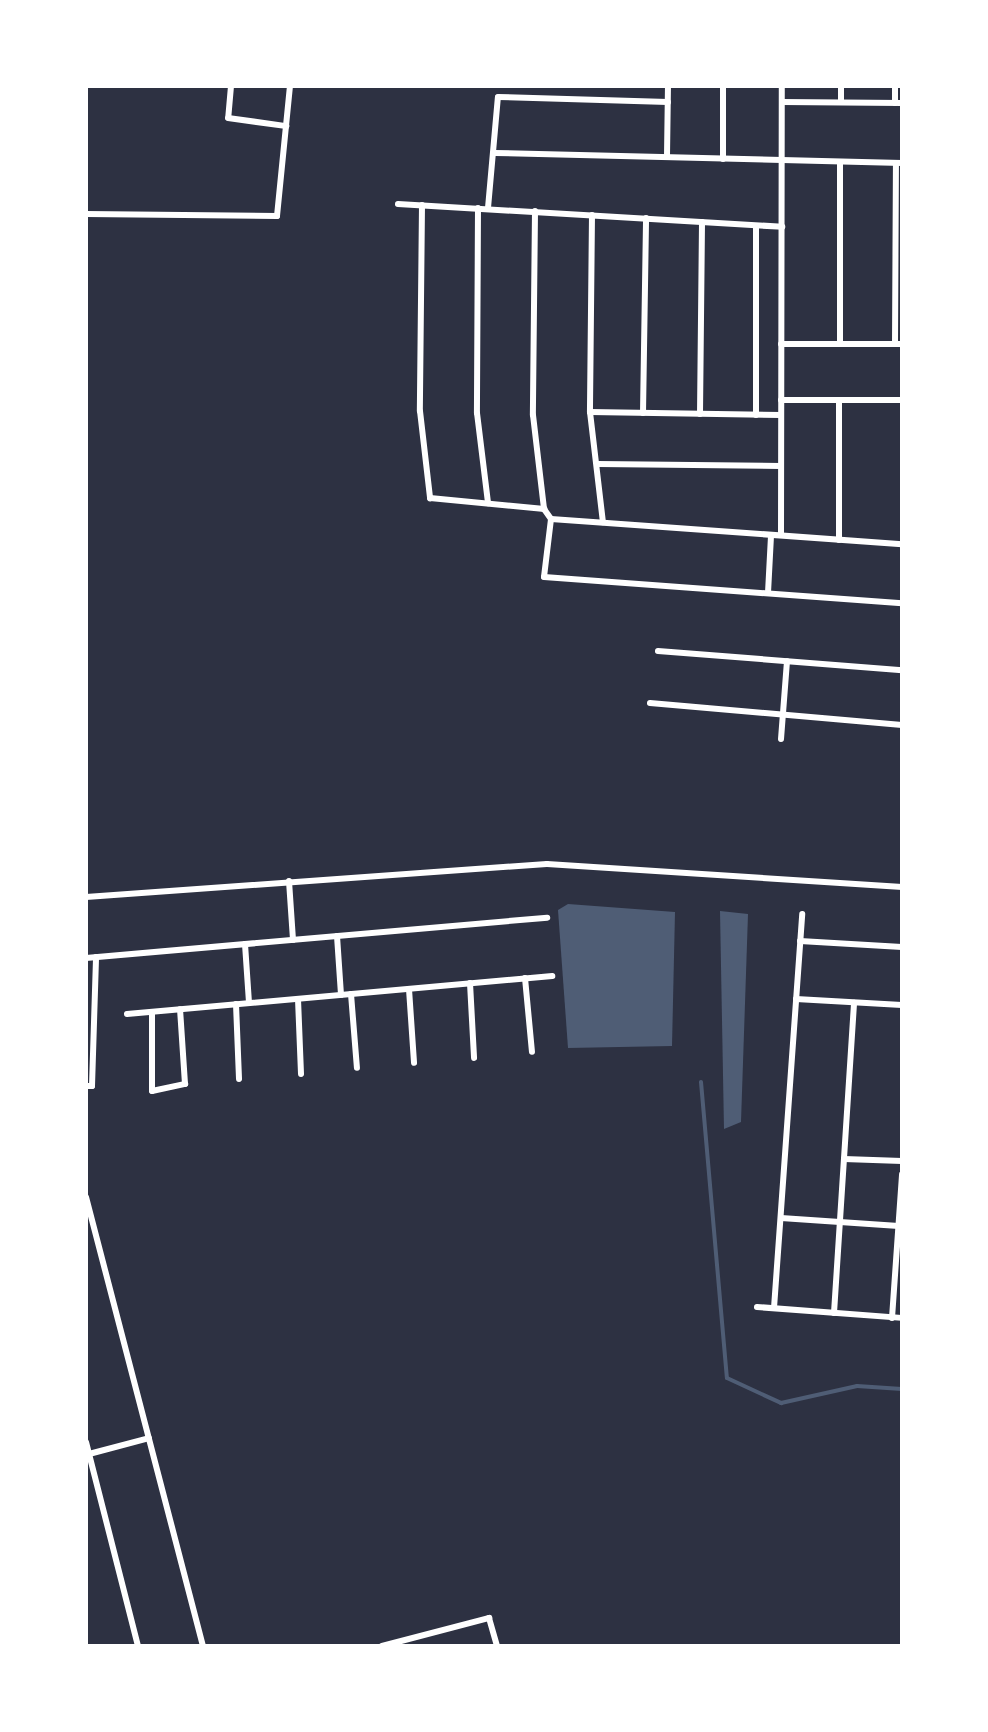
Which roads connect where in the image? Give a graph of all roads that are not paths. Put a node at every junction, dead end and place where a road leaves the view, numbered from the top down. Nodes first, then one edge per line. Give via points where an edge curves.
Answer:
1 (231, 86) edge
2 (290, 86) edge
3 (668, 86) edge
4 (723, 86) edge
5 (782, 86) edge
6 (841, 86) edge
7 (895, 86) edge
8 (668, 102) junction
9 (782, 102) junction
10 (841, 102) junction
11 (899, 103) edge
12 (286, 126) junction
13 (495, 153) junction
14 (667, 156) junction
15 (723, 159) junction
16 (782, 163) junction
17 (840, 163) junction
18 (899, 163) edge
19 (398, 204) dead end
20 (422, 205) junction
21 (478, 208) junction
22 (488, 208) junction
23 (535, 211) junction
24 (86, 214) edge
25 (592, 215) junction
26 (646, 218) junction
27 (702, 222) junction
28 (756, 226) junction
29 (782, 227) junction
30 (781, 344) junction
31 (840, 344) junction
32 (898, 344) edge
33 (781, 400) junction
34 (839, 400) junction
35 (902, 400) edge
36 (590, 412) junction
37 (643, 413) junction
38 (700, 414) junction
39 (756, 415) junction
40 (781, 415) junction
41 (598, 464) junction
42 (781, 466) junction
43 (488, 503) junction
44 (544, 509) junction
45 (551, 519) junction
46 (603, 522) junction
47 (771, 535) junction
48 (781, 535) junction
49 (839, 540) junction
50 (902, 544) edge
51 (768, 593) junction
52 (902, 603) edge
53 (658, 651) dead end
54 (787, 661) junction
55 (902, 670) edge
56 (650, 703) dead end
57 (783, 715) junction
58 (902, 725) edge
59 (781, 739) dead end
60 (289, 881) junction
61 (902, 887) edge
62 (86, 897) edge
63 (802, 914) dead end
64 (547, 918) dead end
65 (337, 936) junction
66 (293, 940) junction
67 (800, 941) junction
68 (245, 944) junction
69 (902, 947) edge
70 (96, 957) junction
71 (86, 958) edge
72 (552, 976) dead end
73 (525, 978) junction
74 (470, 983) junction
75 (409, 989) junction
76 (351, 994) junction
77 (341, 995) junction
78 (298, 999) junction
79 (796, 999) junction
80 (249, 1003) junction
81 (854, 1003) junction
82 (236, 1004) junction
83 (902, 1005) edge
84 (180, 1009) junction
85 (152, 1012) junction
86 (127, 1014) dead end
87 (532, 1052) dead end
88 (474, 1058) dead end
89 (414, 1063) dead end
90 (357, 1068) dead end
91 (301, 1074) dead end
92 (239, 1079) dead end
93 (86, 1086) edge
94 (844, 1159) junction
95 (902, 1161) edge
96 (902, 1174) edge
97 (86, 1197) edge
98 (781, 1218) junction
99 (840, 1222) junction
100 (899, 1226) junction
101 (757, 1307) dead end
102 (774, 1308) junction
103 (834, 1313) junction
104 (892, 1318) junction
105 (902, 1318) edge
106 (149, 1438) junction
107 (86, 1442) edge
108 (89, 1454) junction
109 (138, 1646) edge
110 (203, 1646) edge
111 (382, 1646) edge
112 (497, 1646) edge

1 - 12 street via 228,118
2 - 12 street
3 - 8 street
4 - 15 street
5 - 9 street
6 - 10 street
7 - 11 street
8 - 13 street via 498,97
8 - 14 street
9 - 10 street
9 - 16 street
10 - 11 street
12 - 24 street via 277,216
13 - 14 street
13 - 22 street
14 - 15 street
15 - 16 street
16 - 17 street
16 - 29 street
17 - 18 street
17 - 31 street
18 - 32 street
19 - 20 street
20 - 21 street
20 - 43 street via 420,411 430,498
21 - 22 street
21 - 43 street via 477,413
22 - 23 street
23 - 25 street
23 - 44 street via 533,415
25 - 26 street
25 - 36 street
26 - 27 street
26 - 37 street
27 - 28 street
27 - 38 street
28 - 29 street
28 - 39 street
29 - 30 street
30 - 31 street
30 - 33 street
31 - 32 street
33 - 34 street
33 - 40 street
34 - 35 street
34 - 49 street
36 - 37 street
36 - 41 street
37 - 38 street
38 - 39 street
39 - 40 street
40 - 42 street
41 - 42 street
41 - 46 street
42 - 48 street
43 - 44 street
44 - 45 street
45 - 46 street
45 - 51 street via 544,577
46 - 47 street
47 - 48 street
47 - 51 street
48 - 49 street
49 - 50 street
51 - 52 street
53 - 54 street
54 - 55 street
54 - 57 street
56 - 57 street
57 - 58 street
57 - 59 street
60 - 61 street via 547,864
60 - 62 street
60 - 66 street
63 - 67 street
64 - 65 street
65 - 66 street
65 - 77 street
66 - 68 street
67 - 69 street
67 - 79 street
68 - 70 street
68 - 80 street
70 - 71 street
70 - 93 street via 92,1086
72 - 73 street
73 - 74 street
73 - 87 street
74 - 75 street
74 - 88 street
75 - 76 street
75 - 89 street
76 - 77 street
76 - 90 street
77 - 78 street
78 - 80 street
78 - 91 street
79 - 81 street
79 - 98 street
80 - 82 street
81 - 83 street
81 - 94 street
82 - 84 street
82 - 92 street
84 - 85 street
84 - 85 street via 185,1084 152,1091
85 - 86 street
94 - 95 street
94 - 99 street
96 - 100 street
97 - 106 street
98 - 99 street
98 - 102 street
99 - 100 street
99 - 103 street
100 - 104 street
101 - 102 street
102 - 103 street
103 - 104 street
104 - 105 street
106 - 108 street
106 - 110 street
107 - 108 street
108 - 109 street
111 - 112 street via 489,1618

